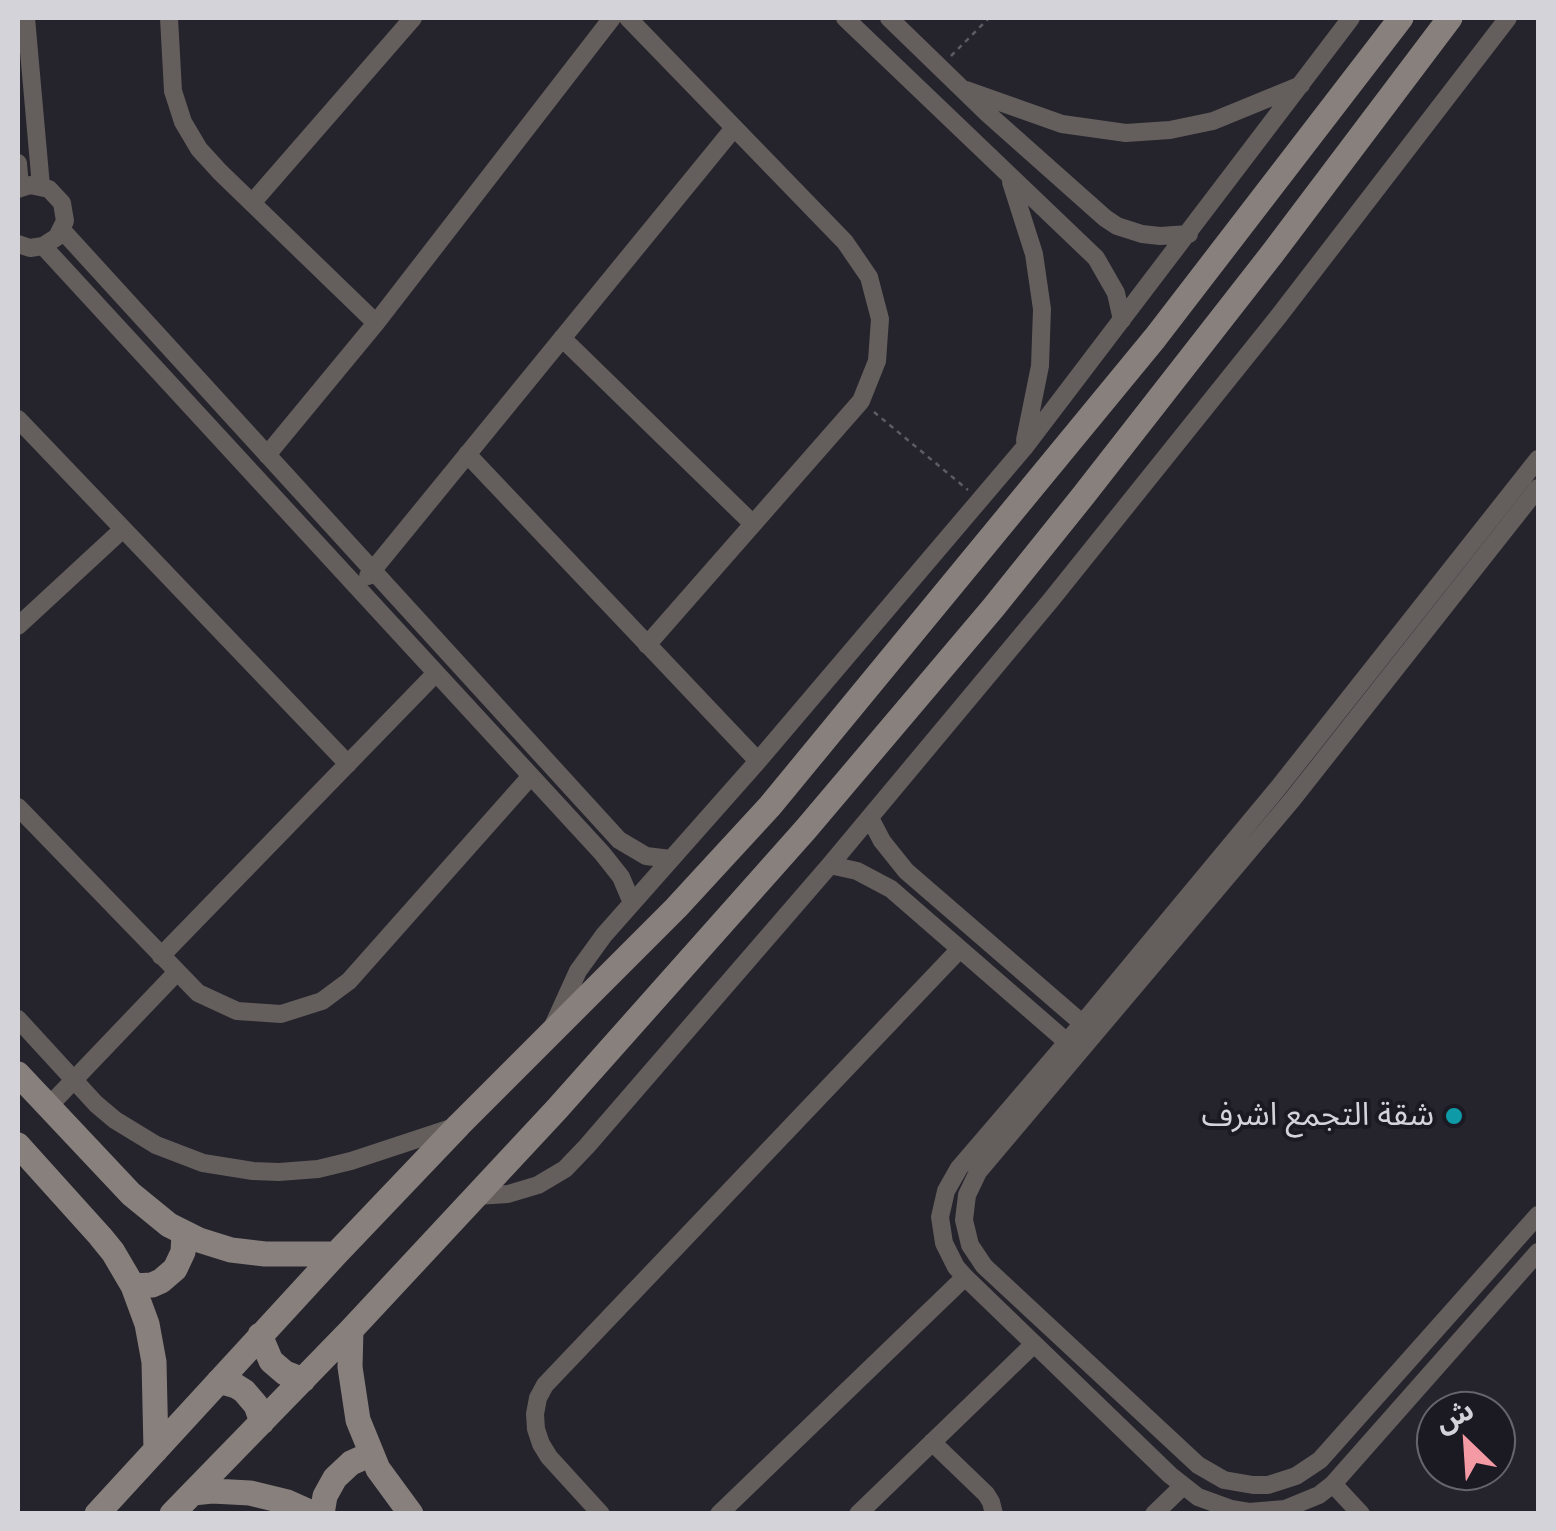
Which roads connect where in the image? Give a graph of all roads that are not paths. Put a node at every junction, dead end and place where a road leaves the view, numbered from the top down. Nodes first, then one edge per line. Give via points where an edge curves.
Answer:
1 (26, 18) edge
2 (169, 18) edge
3 (413, 18) edge
4 (612, 18) edge
5 (628, 18) edge
6 (845, 18) edge
7 (889, 18) edge
8 (1352, 18) edge
9 (1401, 18) edge
10 (1450, 18) edge
11 (1508, 18) edge
12 (1301, 85) junction
13 (960, 88) junction
14 (734, 128) junction
15 (18, 163) edge
16 (1009, 176) junction
17 (41, 186) junction
18 (19, 188) edge
19 (252, 202) junction
20 (62, 230) junction
21 (1188, 234) junction
22 (18, 244) edge
23 (43, 246) junction
24 (1122, 320) junction
25 (376, 323) junction
26 (562, 338) junction
27 (19, 423) edge
28 (1024, 448) junction
29 (467, 454) junction
30 (267, 455) junction
31 (1538, 458) edge
32 (1538, 488) edge
33 (752, 523) junction
34 (122, 529) junction
35 (1495, 530) junction
36 (372, 570) junction
37 (358, 588) junction
38 (18, 626) edge
39 (647, 645) junction
40 (436, 672) junction
41 (758, 760) junction
42 (348, 764) junction
43 (531, 776) junction
44 (18, 807) edge
45 (870, 818) junction
46 (671, 859) junction
47 (897, 861) junction
48 (830, 865) junction
49 (881, 882) junction
50 (632, 903) junction
51 (946, 906) junction
52 (932, 923) junction
53 (960, 948) junction
54 (162, 956) junction
55 (178, 972) junction
56 (18, 1019) edge
57 (1083, 1024) junction
58 (551, 1032) junction
59 (1068, 1049) junction
60 (18, 1074) edge
61 (73, 1080) junction
62 (48, 1107) junction
63 (459, 1125) junction
64 (18, 1146) edge
65 (476, 1196) junction
66 (1538, 1215) edge
67 (184, 1233) junction
68 (1538, 1252) edge
69 (336, 1254) junction
70 (964, 1278) junction
71 (133, 1286) junction
72 (351, 1330) junction
73 (260, 1335) junction
74 (1034, 1344) junction
75 (303, 1380) junction
76 (218, 1381) junction
77 (1386, 1388) junction
78 (1404, 1404) junction
79 (262, 1422) junction
80 (932, 1442) junction
81 (156, 1450) junction
82 (371, 1454) junction
83 (1333, 1484) junction
84 (1182, 1486) junction
85 (193, 1493) junction
86 (97, 1514) edge
87 (172, 1514) edge
88 (314, 1514) edge
89 (322, 1514) edge
90 (411, 1514) edge
91 (601, 1514) edge
92 (719, 1514) edge
93 (858, 1514) edge
94 (994, 1514) edge
95 (1154, 1514) edge
96 (1361, 1514) edge

1 - 17 street
2 - 19 street via 183,122 199,149
3 - 19 street
4 - 25 street
5 - 14 street
6 - 16 street
7 - 13 street
8 - 12 street
9 - 58 street via 1155,338 815,753 676,908
10 - 65 street via 1173,383 981,622 745,900
11 - 45 street via 1165,459
12 - 13 street via 1212,121 1126,132 1062,124
12 - 21 street
13 - 21 street via 1105,218 1142,234
14 - 26 street
14 - 33 street via 846,242 876,298 880,340 862,402
15 - 18 street
16 - 24 street via 1096,258
16 - 28 street via 1034,254 1042,310 1040,366
17 - 18 street
17 - 20 street via 62,202
19 - 25 street
20 - 23 street
20 - 30 street
21 - 24 street
22 - 23 street
23 - 37 street
24 - 28 street
25 - 30 street
26 - 29 street
26 - 33 street
27 - 34 street
28 - 41 street
29 - 36 street
29 - 39 street
30 - 36 street
31 - 35 street
32 - 35 street
33 - 39 street
34 - 38 street
34 - 42 street
35 - 57 street
35 - 59 street via 1292,800
36 - 37 street
36 - 46 street via 619,840 646,856
37 - 40 street
39 - 41 street
40 - 42 street
40 - 43 street
41 - 46 street
42 - 54 street
43 - 50 street via 612,865
43 - 55 street via 322,1002 280,1014 237,1011 198,993
44 - 54 street
45 - 47 street
45 - 48 street
46 - 50 street
47 - 49 street
47 - 51 street
48 - 49 street
48 - 65 street via 577,1158 523,1191
49 - 52 street
50 - 58 street via 578,971
51 - 52 street
51 - 57 street
52 - 53 street
53 - 59 street
53 - 91 street via 545,1385 535,1414 541,1444
54 - 55 street
55 - 61 street
56 - 61 street
57 - 59 street
58 - 63 street
59 - 70 street via 959,1168 946,1191 941,1230
59 - 77 street via 967,1195 964,1220 984,1266 1198,1465 1224,1480 1268,1485 1296,1476 1320,1460
60 - 62 street
61 - 62 street
61 - 63 street via 115,1120 156,1146 240,1170 352,1162
62 - 67 street via 143,1205
63 - 69 street
64 - 71 street via 100,1236
65 - 72 street
66 - 77 street
67 - 69 street via 248,1253
67 - 71 street via 175,1269 152,1285
68 - 78 street
69 - 73 street
70 - 74 street
70 - 92 street
71 - 81 street via 154,1362
72 - 75 street
72 - 82 street via 354,1402
73 - 75 street via 278,1368
73 - 76 street
74 - 80 street
74 - 84 street
75 - 79 street
76 - 79 street via 244,1390
76 - 81 street
77 - 78 street
78 - 83 street
79 - 85 street
80 - 93 street
80 - 94 street via 986,1494
81 - 86 street
82 - 89 street via 335,1478
82 - 90 street
83 - 84 street via 1285,1509 1249,1512 1214,1504
83 - 96 street
84 - 95 street
85 - 87 street
85 - 88 street via 250,1493

